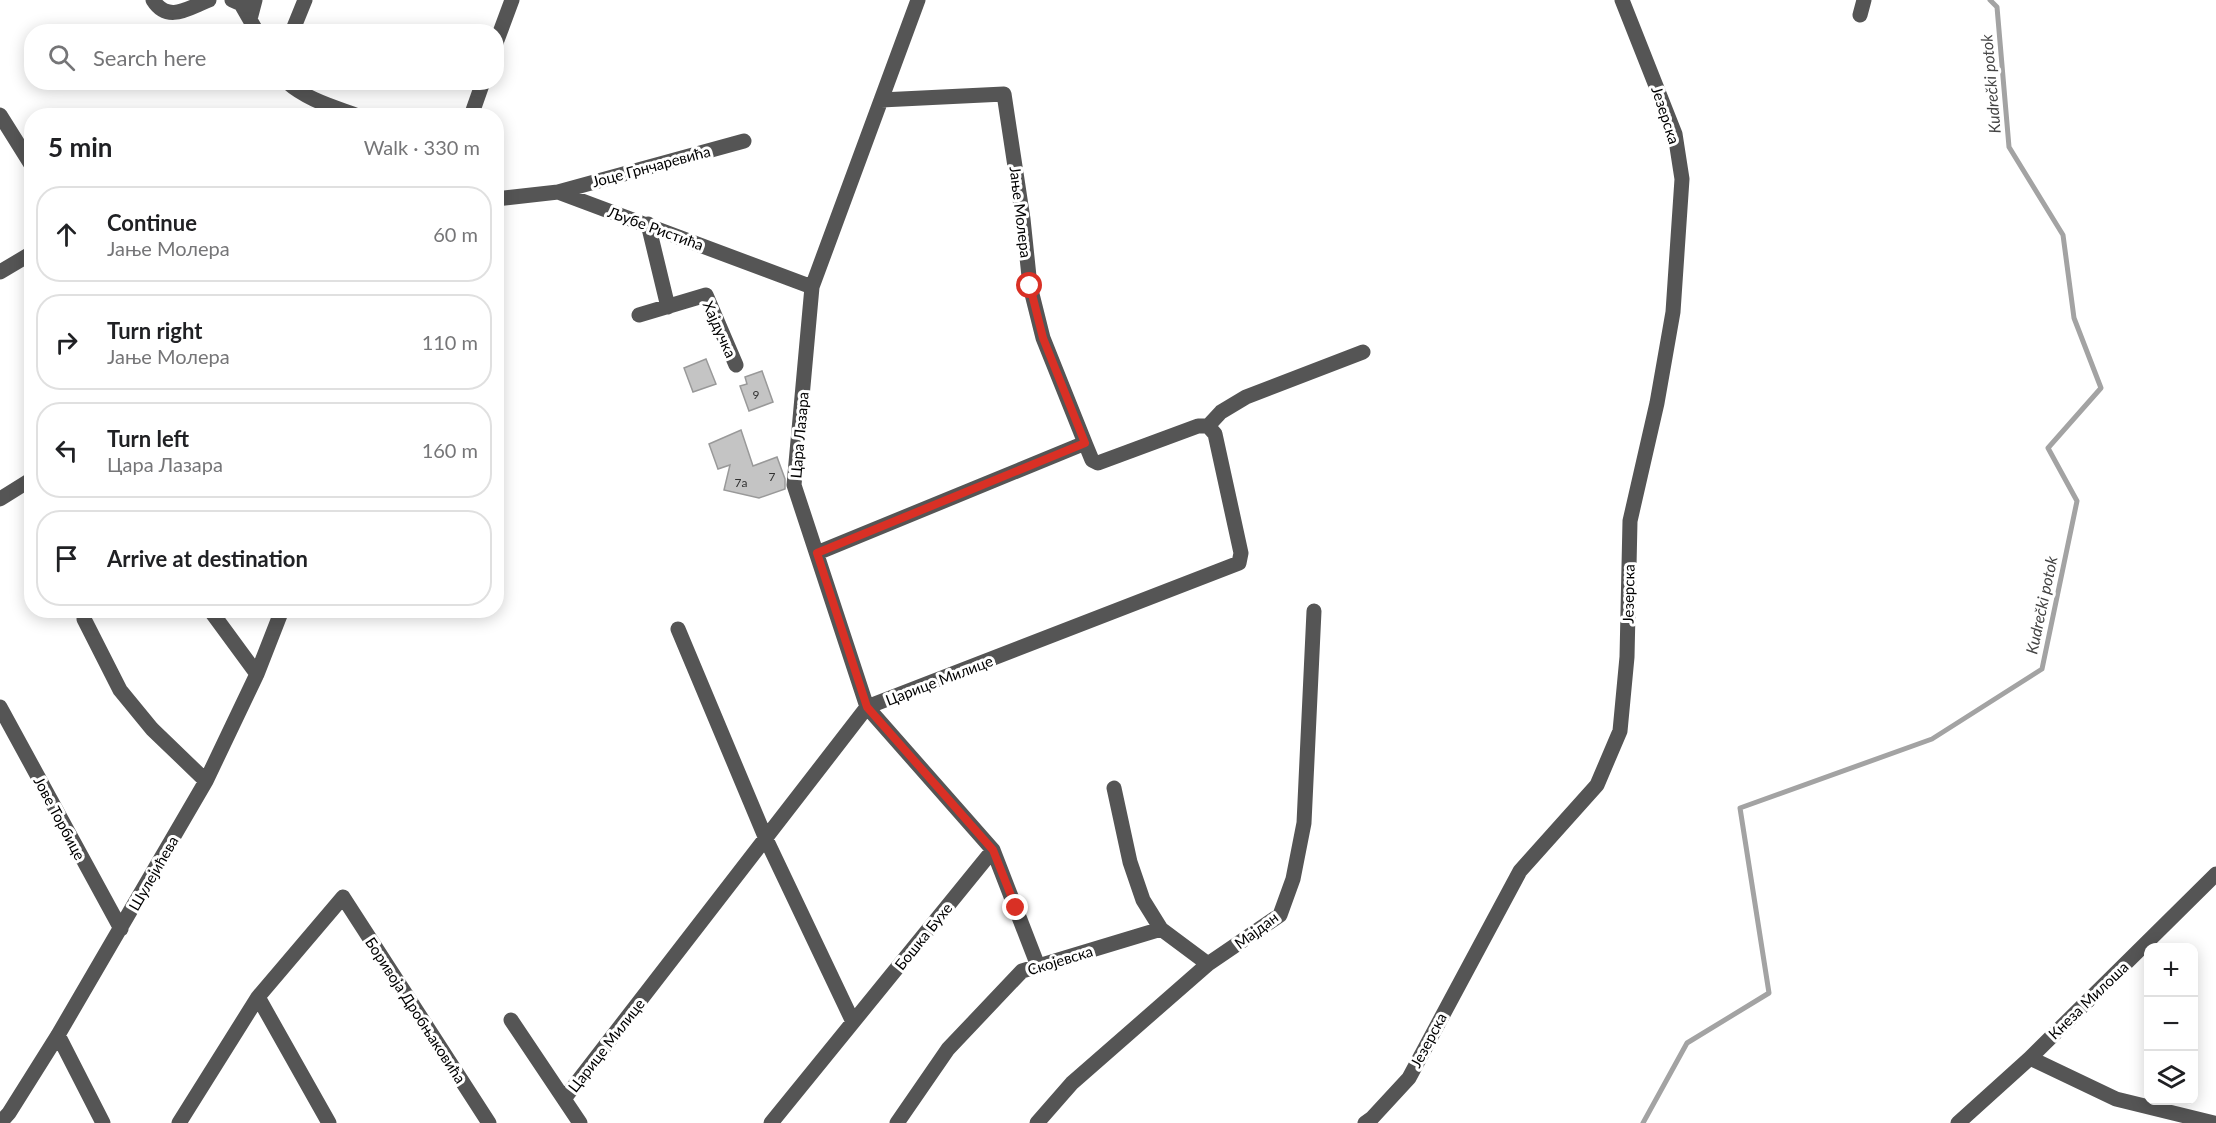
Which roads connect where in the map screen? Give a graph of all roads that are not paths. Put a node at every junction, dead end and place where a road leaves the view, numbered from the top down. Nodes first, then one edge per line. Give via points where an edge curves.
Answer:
1 (153, 0) edge
2 (209, 0) edge
3 (232, 0) edge
4 (255, 0) edge
5 (304, 0) edge
6 (512, 0) edge
7 (918, 0) edge
8 (1623, 0) edge
9 (252, 24) edge
10 (253, 24) edge
11 (295, 24) edge
12 (503, 24) edge
13 (296, 90) edge
14 (480, 90) edge
15 (881, 100) junction
16 (336, 108) edge
17 (474, 108) edge
18 (0, 115) edge
19 (744, 141) dead end
20 (24, 153) edge
21 (558, 192) junction
22 (504, 198) edge
23 (648, 224) junction
24 (24, 258) edge
25 (0, 272) edge
26 (812, 287) junction
27 (668, 308) junction
28 (639, 315) dead end
29 (1363, 352) dead end
30 (736, 365) dead end
31 (1208, 426) junction
32 (1085, 443) junction
33 (24, 484) edge
34 (0, 499) edge
35 (817, 553) junction
36 (1313, 614) dead end
37 (216, 618) edge
38 (279, 618) edge
39 (84, 619) dead end
40 (678, 629) dead end
41 (257, 674) junction
42 (0, 707) edge
43 (867, 707) junction
44 (206, 781) junction
45 (1114, 788) dead end
46 (766, 839) junction
47 (993, 850) junction
48 (2216, 874) edge
49 (121, 929) junction
50 (1161, 929) junction
51 (1208, 964) junction
52 (1038, 966) junction
53 (258, 997) junction
54 (511, 1020) dead end
55 (853, 1022) junction
56 (58, 1035) junction
57 (2030, 1058) junction
58 (564, 1098) junction
59 (3, 1112) edge
60 (103, 1123) edge
61 (179, 1123) edge
62 (329, 1123) edge
63 (489, 1123) edge
64 (580, 1123) edge
65 (771, 1123) edge
66 (897, 1123) edge
67 (1036, 1123) edge
68 (1365, 1123) edge
69 (1958, 1123) edge
70 (2214, 1123) edge

1 - 2 street via 168,13 181,13
3 - 9 street via 241,4
4 - 10 street
5 - 11 street
6 - 12 street
7 - 15 street, Цара Лазара
8 - 68 street, Језерска via 1675,134 1682,179 1673,312 1630,521 1627,657 1620,731 1597,785 1520,871 1409,1078
13 - 16 street
14 - 17 street
15 - 26 street, Цара Лазара
15 - 32 street, Јање Молера via 1004,94 1030,286 1043,338
18 - 20 street
19 - 21 street, Јоце Грнчаревића
21 - 22 street, Љубе Ристића
21 - 23 street, Љубе Ристића
23 - 26 street, Љубе Ристића
23 - 27 street
24 - 25 street
26 - 35 street, Цара Лазара via 794,485
27 - 28 street, Хајдучка
27 - 30 street, Хајдучка via 706,295
29 - 31 street via 1246,397 1221,412
31 - 32 street via 1198,426 1098,464
31 - 43 street, Царице Милице via 1215,434 1241,553 1239,563
32 - 35 street
33 - 34 street
35 - 43 street, Цара Лазара
36 - 51 street, Мајдан via 1304,823 1293,879 1280,915
37 - 41 street
38 - 41 street, Шулејићева
39 - 44 street via 120,690 152,729
40 - 46 street
41 - 44 street, Шулејићева
42 - 49 street, Јове Торбице
43 - 46 street, Царице Милице
43 - 47 street, Цара Лазара
44 - 49 street, Шулејићева
45 - 50 street via 1130,862 1143,900
46 - 55 street
46 - 58 street, Царице Милице
47 - 52 street, Цара Лазара
47 - 55 street, Бошка Бухе
48 - 57 street, Кнеза Милоша
49 - 56 street, Шулејићева
50 - 51 street
50 - 52 street, Скојевска
51 - 67 street, Мајдан via 1072,1083
52 - 66 street, Скојевска via 1022,971 948,1049
53 - 61 street
53 - 62 street
53 - 63 street, Боривоја Дробњаковића via 343,897
54 - 58 street
55 - 65 street, Бошка Бухе
56 - 59 street, Шулејићева
56 - 60 street
57 - 69 street, Кнеза Милоша
57 - 70 street via 2116,1099
58 - 64 street

